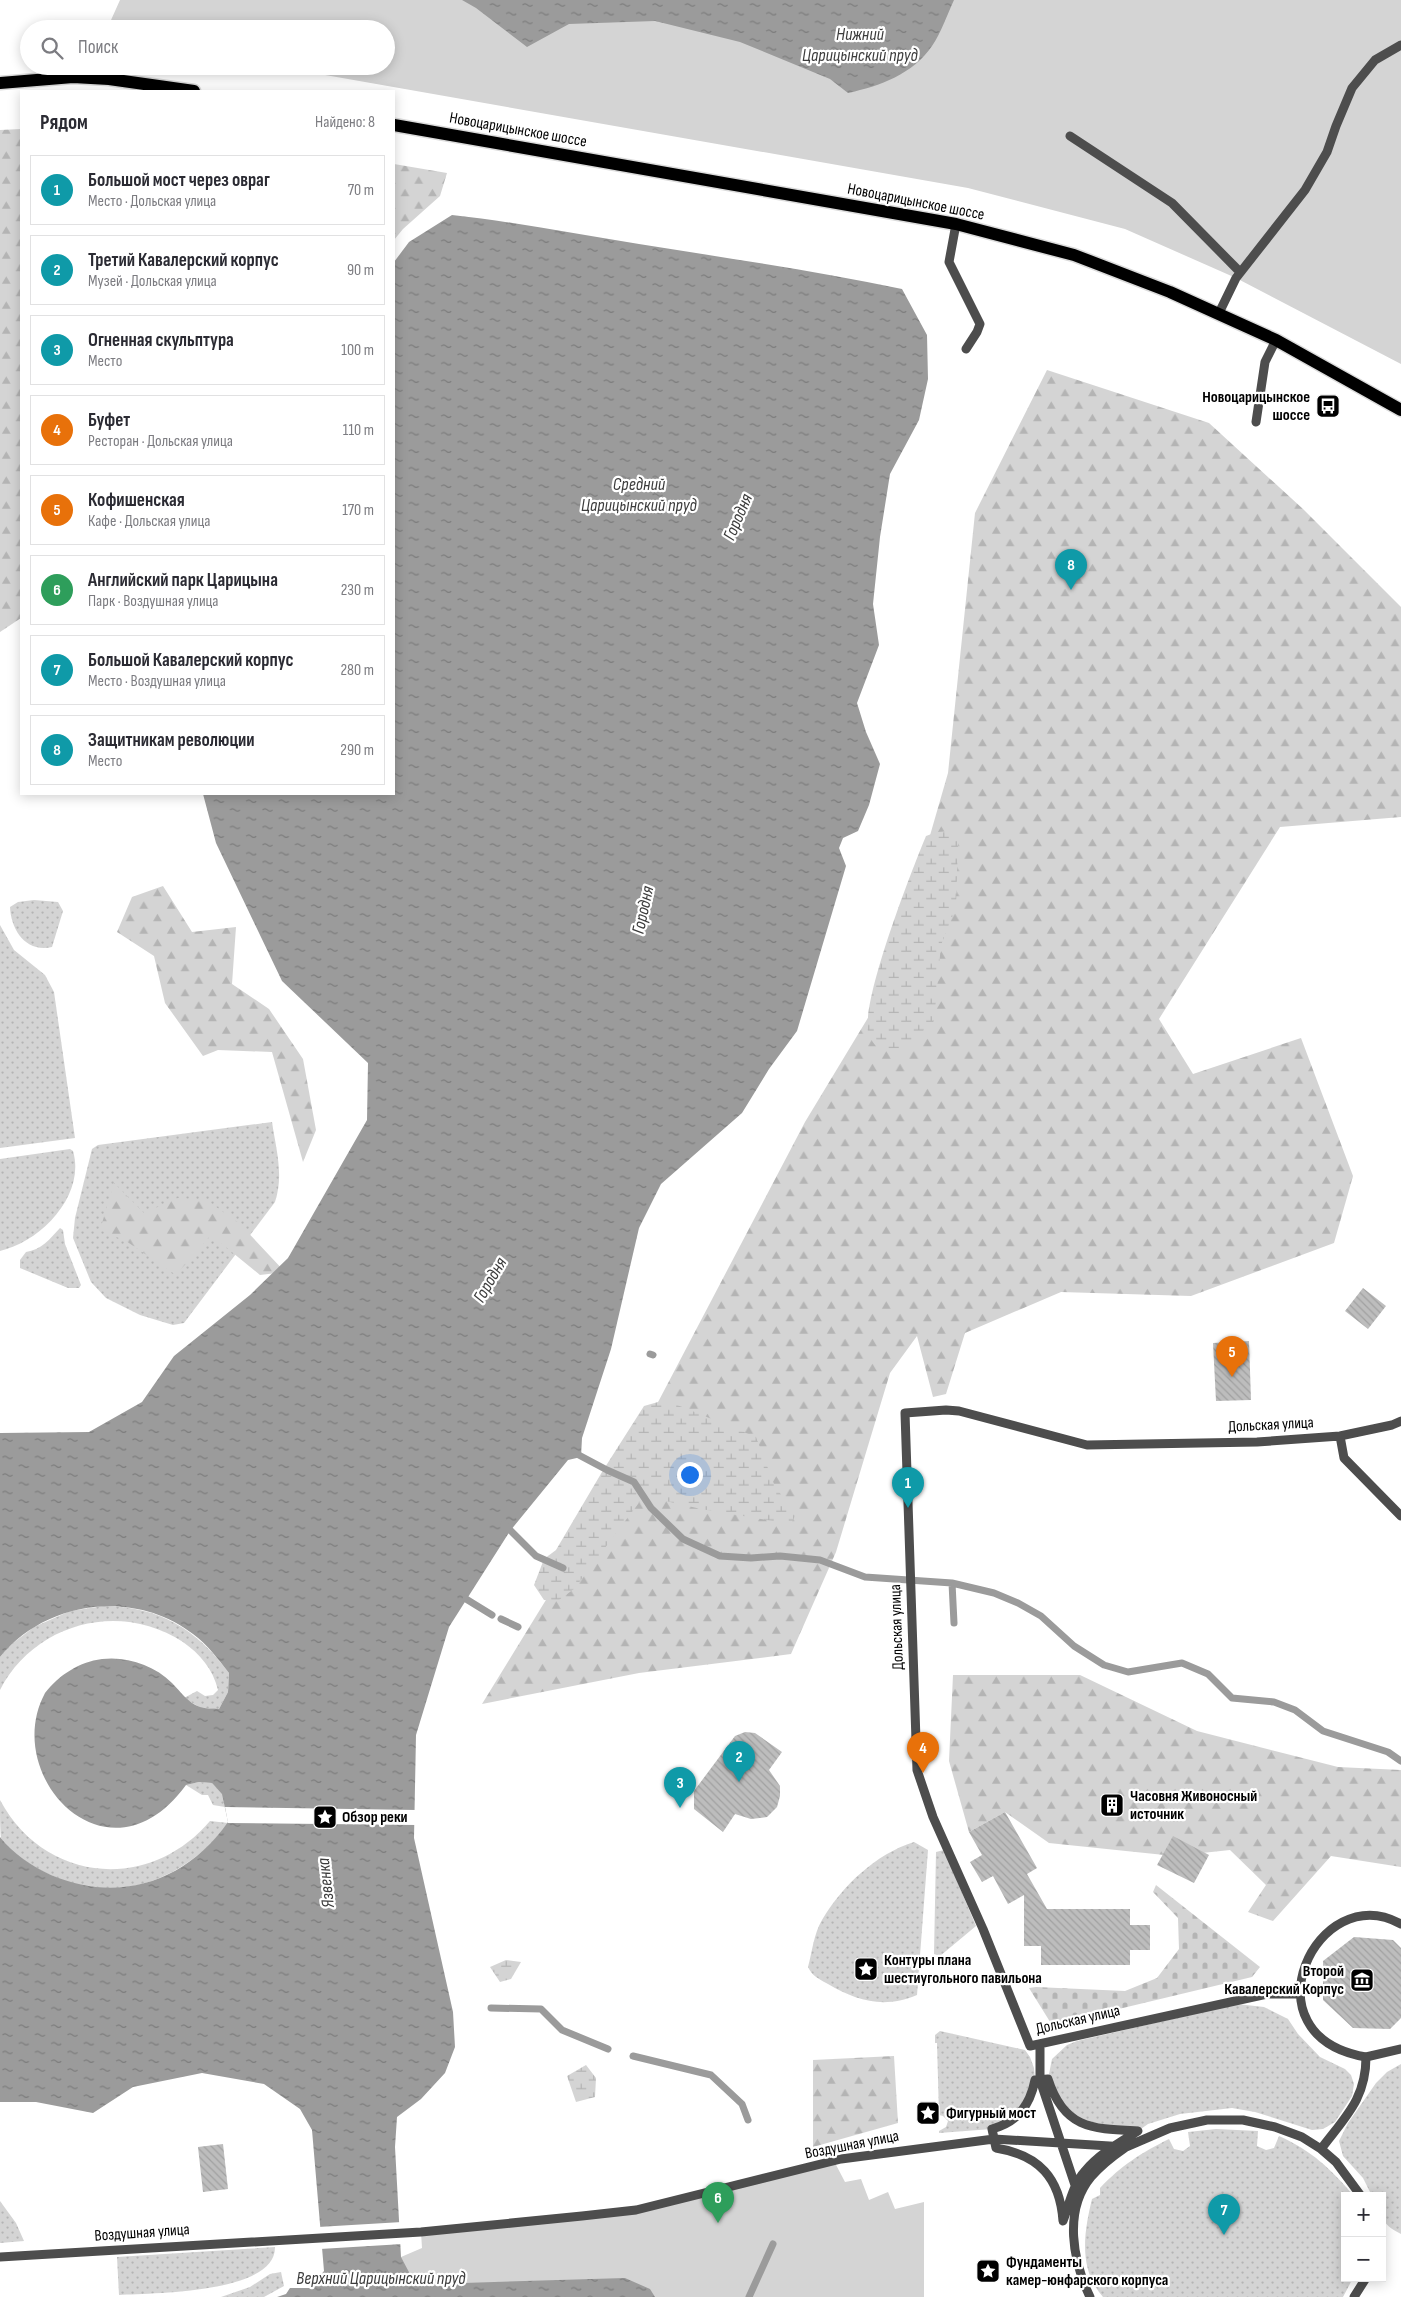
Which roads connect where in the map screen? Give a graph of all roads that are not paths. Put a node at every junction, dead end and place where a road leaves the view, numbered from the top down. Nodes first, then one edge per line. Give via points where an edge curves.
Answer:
1 (1401, 45) edge
2 (0, 83) edge
3 (187, 90) edge
4 (395, 125) edge
5 (1070, 136) dead end
6 (956, 224) junction
7 (1238, 275) junction
8 (1219, 313) junction
9 (1276, 340) junction
10 (966, 349) dead end
11 (1401, 410) edge
12 (1256, 422) dead end
13 (1401, 1420) edge
14 (1340, 1436) junction
15 (1401, 1516) edge
16 (1401, 1924) edge
17 (1299, 1994) junction
18 (1040, 2044) junction
19 (1401, 2049) edge
20 (1366, 2057) junction
21 (1040, 2080) junction
22 (994, 2139) junction
23 (1062, 2143) junction
24 (1114, 2146) junction
25 (1126, 2146) junction
26 (1320, 2149) junction
27 (1076, 2186) junction
28 (1358, 2192) edge
29 (1079, 2197) junction
30 (0, 2257) edge
31 (1363, 2282) edge
32 (1090, 2297) edge
33 (1354, 2297) edge

1 - 7 street via 1375,60 1352,88 1327,152 1305,190
2 - 3 main road via 73,76
4 - 6 main road, Новоцарицынское шоссе
5 - 7 street via 1172,202
6 - 8 main road, Новоцарицынское шоссе via 1074,255
6 - 10 street via 949,262 980,324
7 - 8 street
8 - 9 main road, Новоцарицынское шоссе
9 - 11 main road, Новоцарицынское шоссе
9 - 12 street via 1265,362
13 - 14 street, Дольская улица via 1392,1425
14 - 15 street via 1344,1458
14 - 18 street, Дольская улица via 1257,1442 1087,1445 946,1410 905,1413 917,1770 933,1817 983,1928 1030,2046
16 - 17 street via 1388,1916 1360,1916 1335,1924 1314,1949 1303,1970
17 - 18 street, Дольская улица via 1267,1994
17 - 20 street via 1306,2017 1317,2035 1333,2047
18 - 21 street
19 - 20 street
20 - 26 street via 1364,2086
21 - 22 street via 1035,2080 1031,2098 1021,2113 1003,2126 992,2129
21 - 23 street
21 - 24 street via 1048,2078 1054,2096 1066,2113 1080,2122 1099,2130 1138,2131
22 - 23 street, Воздушная улица
22 - 27 street via 996,2148 1028,2157 1045,2172 1059,2191 1063,2221
22 - 30 street, Воздушная улица via 841,2159 636,2210 419,2232
23 - 24 street, Воздушная улица
23 - 27 street
24 - 25 street, Воздушная улица
24 - 27 street via 1084,2172
25 - 26 street, Воздушная улица via 1170,2128 1208,2120 1243,2120 1302,2137
25 - 29 street via 1090,2178
26 - 28 street, Воздушная улица via 1336,2162
27 - 29 street
29 - 32 street via 1074,2216 1074,2250
31 - 33 street

